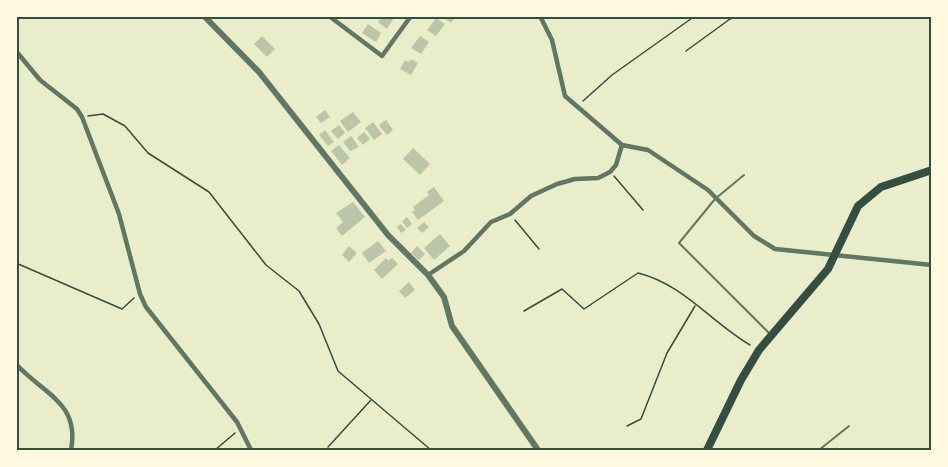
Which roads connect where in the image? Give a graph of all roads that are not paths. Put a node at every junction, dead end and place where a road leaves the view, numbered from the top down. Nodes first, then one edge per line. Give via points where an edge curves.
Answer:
1 (204, 16) edge
2 (329, 16) edge
3 (411, 16) edge
4 (540, 16) edge
5 (16, 51) edge
6 (622, 145) junction
7 (932, 170) edge
8 (744, 175) dead end
9 (715, 199) junction
10 (835, 257) junction
11 (932, 265) edge
12 (428, 275) junction
13 (770, 334) junction
14 (16, 364) edge
15 (849, 426) dead end
16 (71, 450) edge
17 (251, 450) edge
18 (538, 450) edge
19 (707, 450) edge
20 (819, 450) edge

1 - 12 street via 259,72 388,235
2 - 3 street via 382,56
4 - 6 street via 552,40 565,96
5 - 17 street via 28,68 82,117 119,214 146,308 240,428
6 - 9 street via 648,150 708,190
6 - 12 street via 610,172 598,178 557,184 531,196 491,222 464,251
7 - 10 main road via 880,187 868,195 851,217
8 - 9 lane
9 - 10 street via 766,245
9 - 13 lane via 679,243
10 - 11 street
10 - 13 main road
12 - 18 street via 444,297 452,326
13 - 19 main road
14 - 16 street via 59,400 73,436
15 - 20 lane

